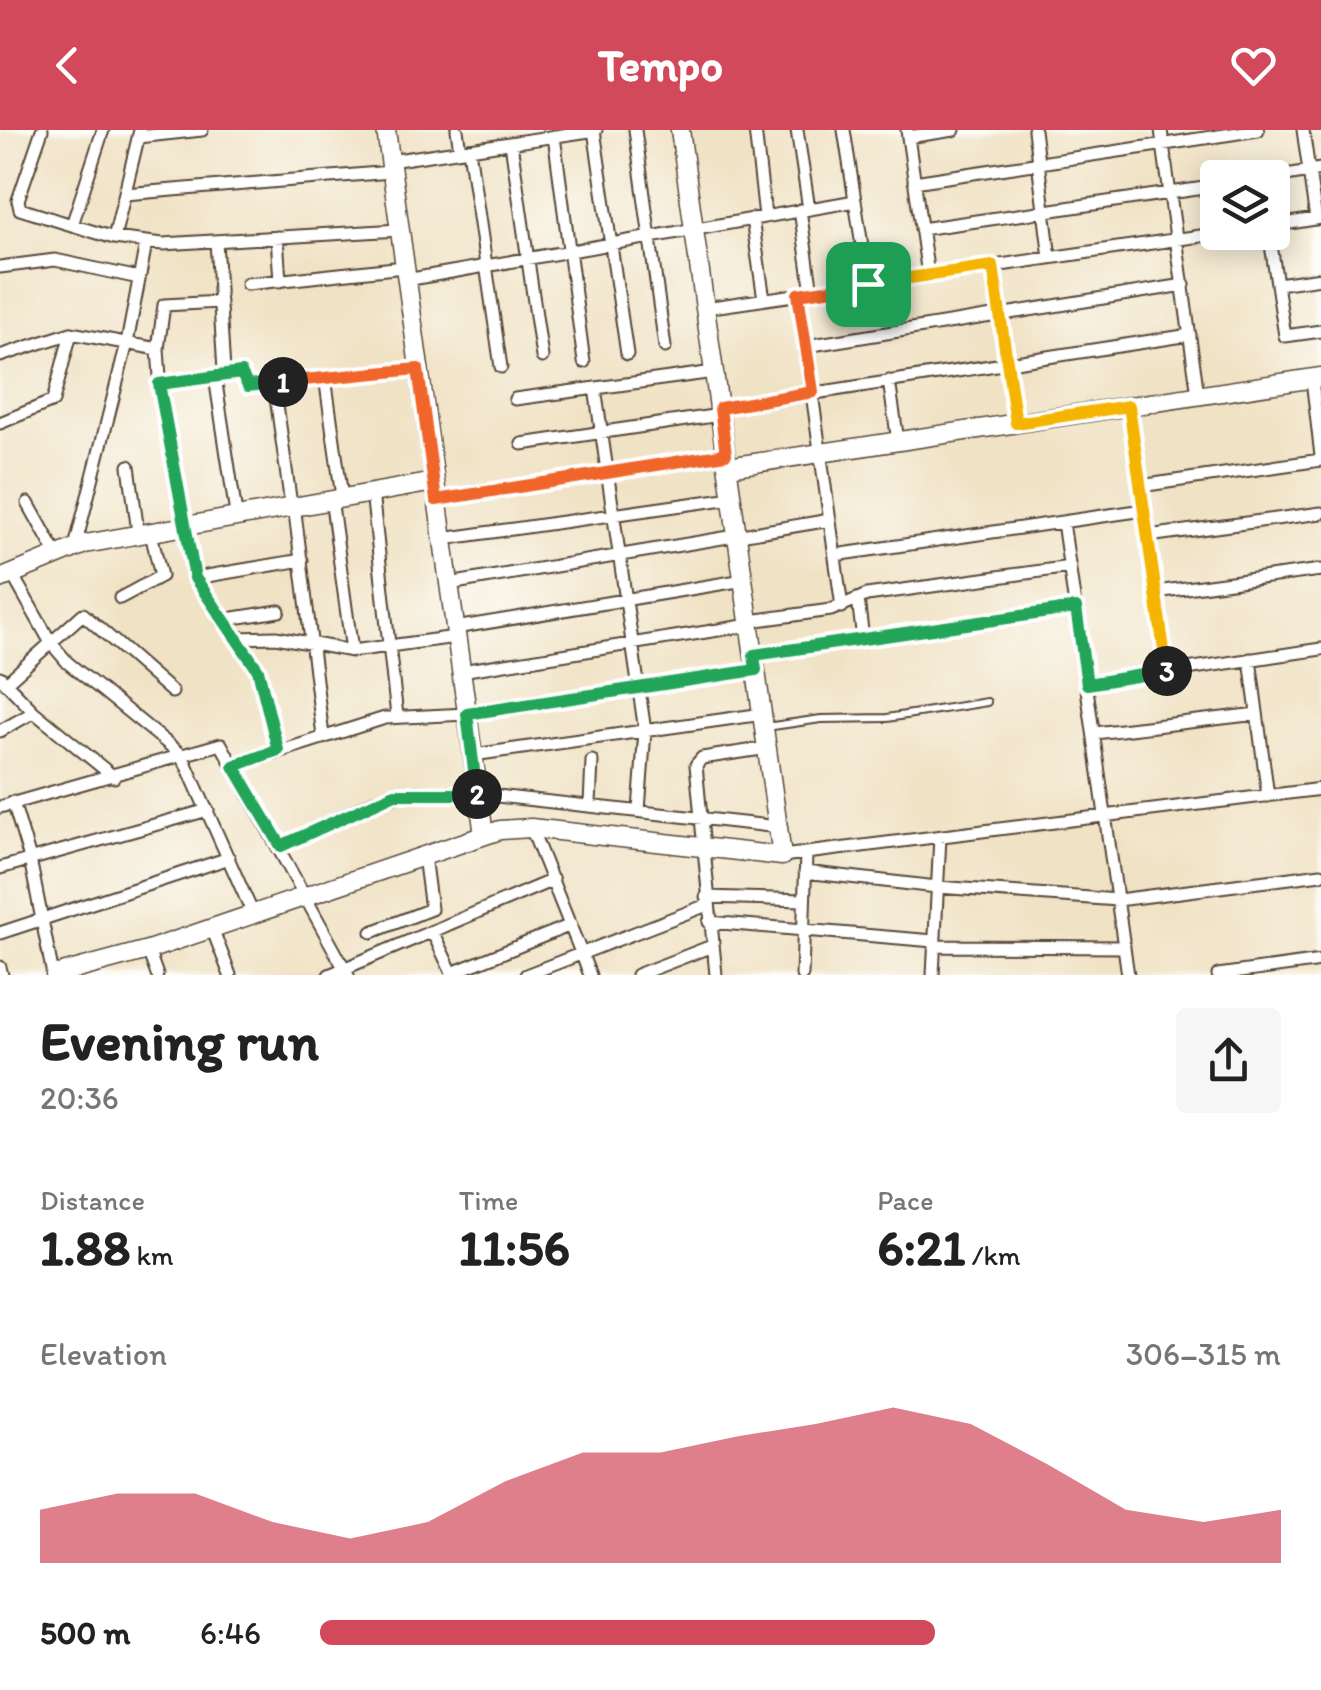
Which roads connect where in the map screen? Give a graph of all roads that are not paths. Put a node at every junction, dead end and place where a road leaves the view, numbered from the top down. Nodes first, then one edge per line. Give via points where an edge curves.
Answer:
1 (42, 130) edge
2 (103, 130) edge
3 (202, 130) edge
4 (386, 130) edge
5 (457, 130) edge
6 (595, 130) edge
7 (635, 130) edge
8 (680, 130) edge
9 (756, 130) edge
10 (797, 130) edge
11 (844, 130) edge
12 (954, 130) edge
13 (1034, 130) edge
14 (1161, 130) edge
15 (1258, 130) edge
16 (1303, 130) edge
17 (578, 131) edge
18 (139, 133) edge
19 (907, 134) edge
20 (554, 136) junction
21 (518, 138) edge
22 (1163, 144) junction
23 (464, 150) junction
24 (1038, 163) junction
25 (390, 166) junction
26 (1315, 170) edge
27 (1290, 174) edge
28 (914, 182) junction
29 (1200, 189) edge
30 (1171, 193) junction
31 (125, 194) junction
32 (856, 201) junction
33 (804, 210) junction
34 (1044, 211) junction
35 (766, 216) junction
36 (752, 218) junction
37 (1318, 219) edge
38 (1290, 223) edge
39 (72, 225) junction
40 (694, 228) junction
41 (921, 229) junction
42 (399, 230) junction
43 (650, 236) junction
44 (1200, 236) edge
45 (114, 238) junction
46 (277, 238) junction
47 (1178, 240) junction
48 (216, 241) junction
49 (146, 243) junction
50 (611, 243) junction
51 (1272, 250) edge
52 (569, 251) junction
53 (528, 258) junction
54 (1050, 258) junction
55 (486, 266) junction
56 (993, 266) junction
57 (0, 267) edge
58 (405, 274) junction
59 (928, 275) junction
60 (139, 278) junction
61 (1321, 278) edge
62 (280, 281) junction
63 (247, 284) dead end
64 (868, 284) junction
65 (1277, 284) junction
66 (1184, 285) junction
67 (812, 292) junction
68 (798, 294) junction
69 (764, 299) junction
70 (220, 302) junction
71 (705, 308) junction
72 (1000, 315) junction
73 (1321, 331) edge
74 (71, 332) junction
75 (1190, 334) junction
76 (128, 343) junction
77 (806, 346) junction
78 (665, 347) dead end
79 (158, 349) junction
80 (626, 354) dead end
81 (0, 356) edge
82 (542, 357) dead end
83 (584, 362) dead end
84 (1007, 362) junction
85 (501, 366) dead end
86 (418, 369) junction
87 (714, 372) junction
88 (218, 375) junction
89 (326, 377) junction
90 (1317, 378) edge
91 (889, 381) junction
92 (274, 383) junction
93 (159, 384) junction
94 (595, 388) junction
95 (813, 392) junction
96 (1198, 395) junction
97 (516, 399) dead end
98 (1129, 406) junction
99 (720, 411) junction
100 (0, 423) edge
101 (1016, 423) junction
102 (600, 432) junction
103 (898, 441) junction
104 (522, 444) dead end
105 (822, 453) junction
106 (1321, 458) edge
107 (727, 461) junction
108 (129, 466) dead end
109 (606, 473) junction
110 (1140, 486) junction
111 (435, 491) junction
112 (372, 492) junction
113 (337, 498) junction
114 (732, 498) junction
115 (28, 503) dead end
116 (293, 505) junction
117 (1144, 510) junction
118 (1321, 513) edge
119 (236, 514) junction
120 (613, 515) junction
121 (830, 520) junction
122 (1063, 522) junction
123 (182, 523) junction
124 (144, 530) junction
125 (738, 536) junction
126 (1148, 536) junction
127 (442, 539) junction
128 (76, 547) junction
129 (57, 555) junction
130 (619, 555) junction
131 (834, 555) junction
132 (302, 560) junction
133 (1070, 568) junction
134 (1321, 570) edge
135 (5, 574) edge
136 (195, 578) junction
137 (744, 580) junction
138 (448, 584) junction
139 (1156, 592) junction
140 (120, 598) dead end
141 (858, 599) junction
142 (626, 600) junction
143 (842, 607) junction
144 (1076, 608) junction
145 (279, 612) dead end
146 (221, 620) junction
147 (750, 623) junction
148 (455, 633) junction
149 (236, 638) junction
150 (863, 640) junction
151 (52, 643) junction
152 (388, 643) junction
153 (312, 644) junction
154 (632, 644) junction
155 (1321, 649) edge
156 (352, 651) junction
157 (1250, 659) junction
158 (756, 662) junction
159 (461, 670) junction
160 (1168, 671) junction
161 (3, 680) edge
162 (1087, 684) junction
163 (638, 688) junction
164 (172, 692) dead end
165 (987, 702) dead end
166 (34, 712) junction
167 (467, 714) junction
168 (1257, 714) junction
169 (397, 716) junction
170 (764, 721) junction
171 (0, 731) edge
172 (645, 731) junction
173 (1094, 733) junction
174 (323, 736) junction
175 (768, 748) junction
176 (278, 750) junction
177 (182, 755) junction
178 (473, 755) junction
179 (592, 761) dead end
180 (234, 766) junction
181 (114, 776) junction
182 (1321, 789) edge
183 (479, 794) junction
184 (1268, 796) junction
185 (13, 802) junction
186 (590, 804) junction
187 (0, 807) edge
188 (208, 810) junction
189 (638, 810) junction
190 (1107, 816) junction
191 (703, 818) junction
192 (779, 827) junction
193 (532, 828) junction
194 (484, 835) junction
195 (940, 837) junction
196 (281, 846) junction
197 (705, 849) junction
198 (806, 854) junction
199 (424, 856) junction
200 (782, 856) junction
201 (230, 858) junction
202 (30, 859) junction
203 (0, 868) edge
204 (805, 872) junction
205 (1321, 874) edge
206 (553, 880) junction
207 (937, 887) junction
208 (305, 896) junction
209 (804, 900) junction
210 (1118, 900) junction
211 (706, 901) junction
212 (253, 914) junction
213 (44, 920) junction
214 (709, 922) junction
215 (571, 925) junction
216 (212, 928) junction
217 (804, 930) junction
218 (432, 931) junction
219 (372, 932) dead end
220 (0, 933) edge
221 (934, 944) junction
222 (712, 946) junction
223 (1124, 947) junction
224 (148, 950) junction
225 (583, 953) junction
226 (1321, 961) edge
227 (0, 967) edge
228 (346, 972) edge
229 (542, 972) edge
230 (452, 974) edge
231 (2, 975) edge
232 (54, 975) edge
233 (157, 975) edge
234 (230, 975) edge
235 (329, 975) edge
236 (526, 975) edge
237 (590, 975) edge
238 (637, 975) edge
239 (716, 975) edge
240 (802, 975) edge
241 (932, 975) edge
242 (1128, 975) edge
243 (1218, 975) edge

1 - 39 street via 18,205
2 - 39 street
3 - 18 street
4 - 25 street
5 - 23 street
6 - 17 street
6 - 50 street
7 - 43 street
8 - 40 street
9 - 35 street
10 - 33 street
11 - 32 street
12 - 19 street
13 - 24 street
14 - 22 street
15 - 22 street
16 - 26 street
17 - 20 street
18 - 31 street
19 - 28 street
20 - 21 street
20 - 52 street
21 - 23 street
21 - 53 street
22 - 24 street
22 - 30 street
23 - 25 street
23 - 55 street
24 - 28 street
24 - 34 street
25 - 31 street
25 - 42 street
26 - 27 street
26 - 37 street
28 - 41 street
29 - 30 street
30 - 34 street
30 - 47 street
31 - 45 street
32 - 33 street
32 - 64 street
33 - 35 street
33 - 67 street
34 - 41 street
34 - 54 street
35 - 36 street
36 - 40 street
36 - 69 street
37 - 38 street
39 - 45 street
40 - 43 street
40 - 71 street
41 - 59 street
42 - 46 street
42 - 58 street
43 - 50 street
43 - 78 street
44 - 47 street
45 - 49 street
46 - 48 street
46 - 62 street
47 - 54 street
47 - 66 street
48 - 49 street
48 - 70 street
49 - 60 street
50 - 52 street
50 - 80 street
51 - 65 street
52 - 53 street
52 - 83 street
53 - 55 street
53 - 82 street
54 - 56 street
55 - 58 street
55 - 85 street
56 - 59 street
56 - 72 street
57 - 60 street via 54,260
58 - 62 street
58 - 86 street
59 - 64 street
60 - 76 street
61 - 65 street
62 - 63 street
64 - 67 street
65 - 73 street via 1285,336
66 - 72 street
66 - 75 street
67 - 68 street
68 - 69 street
68 - 77 street
69 - 71 street
70 - 79 street via 164,306
70 - 88 street
71 - 87 street
72 - 77 street
72 - 84 street
74 - 76 street
74 - 81 street
74 - 100 street via 53,401
75 - 84 street
75 - 96 street
76 - 79 street
76 - 128 street
77 - 95 street
79 - 93 street
84 - 91 street
84 - 101 street
86 - 89 street
86 - 111 street
87 - 94 street
87 - 99 street
88 - 92 street via 241,373 248,386
88 - 93 street
88 - 119 street
89 - 92 street
89 - 113 street
90 - 96 street
90 - 106 street
91 - 95 street
91 - 103 street
92 - 116 street
93 - 123 street
94 - 97 street
94 - 102 street
95 - 99 street
95 - 105 street
96 - 98 street
98 - 101 street
98 - 110 street
99 - 102 street
99 - 107 street
101 - 103 street
102 - 104 street
102 - 109 street
103 - 105 street
105 - 107 street
105 - 121 street
106 - 110 street
107 - 109 street
107 - 114 street
108 - 124 street
109 - 111 street
109 - 120 street
110 - 117 street
111 - 112 street
111 - 127 street
112 - 113 street
112 - 152 street
113 - 116 street
113 - 156 street
114 - 120 street
114 - 125 street
115 - 129 street
116 - 119 street
116 - 132 street
117 - 122 street
117 - 126 street
118 - 126 street
119 - 123 street
120 - 127 street
120 - 130 street
121 - 125 street
121 - 131 street
122 - 131 street
122 - 133 street
123 - 124 street
123 - 136 street
124 - 128 street
124 - 140 street via 161,576
125 - 130 street
125 - 137 street
126 - 139 street
127 - 138 street
128 - 129 street
129 - 135 street
130 - 138 street
130 - 142 street
131 - 143 street
132 - 136 street
132 - 153 street
133 - 141 street
133 - 144 street
134 - 139 street
135 - 151 street
136 - 146 street
137 - 142 street
137 - 147 street
138 - 148 street
139 - 160 street
141 - 143 street
141 - 150 street
142 - 148 street
142 - 154 street
143 - 147 street
144 - 150 street
144 - 162 street
145 - 146 street
146 - 149 street
147 - 154 street
147 - 158 street
148 - 152 street
148 - 159 street
149 - 153 street
149 - 176 street via 258,670
150 - 158 street
151 - 161 street
151 - 164 street via 86,615
151 - 177 street
152 - 156 street
152 - 169 street
153 - 156 street
153 - 174 street
154 - 159 street
154 - 163 street
155 - 157 street
157 - 160 street
157 - 168 street
158 - 163 street
158 - 170 street
159 - 167 street
160 - 162 street
161 - 166 street
162 - 173 street
163 - 167 street
163 - 172 street
165 - 170 lane via 887,718
166 - 171 street
166 - 181 street
167 - 169 street
167 - 178 street
168 - 173 street
168 - 184 street
169 - 174 street
170 - 172 street
170 - 175 street
172 - 178 street
172 - 189 street
173 - 190 street
174 - 176 street
175 - 191 street via 698,760
175 - 192 street
176 - 180 street
177 - 180 street via 218,744
177 - 181 street
177 - 188 street
178 - 183 street
179 - 186 street
180 - 196 street
181 - 185 street
182 - 184 street
183 - 186 street
183 - 194 street
183 - 196 street via 395,794
184 - 190 street
185 - 187 street
185 - 202 street
186 - 189 street
188 - 201 street
188 - 202 street
189 - 191 street
190 - 195 street
190 - 210 street
191 - 192 street
191 - 197 street
192 - 200 street
193 - 194 street
193 - 197 street
193 - 206 street
194 - 199 street
195 - 198 street
195 - 207 street
196 - 208 street
197 - 200 street
197 - 211 street
198 - 200 street
198 - 204 street
199 - 208 street
199 - 219 street via 431,909
201 - 212 street
201 - 213 street
202 - 203 street
202 - 213 street
204 - 207 street
204 - 209 street
205 - 210 street
206 - 215 street
206 - 218 street
207 - 210 street
207 - 221 street
208 - 212 street
208 - 228 street
209 - 211 street
209 - 217 street
210 - 223 street
211 - 214 street
211 - 225 street
212 - 216 street
213 - 220 street
213 - 232 street
214 - 217 street
214 - 222 street
215 - 225 street
215 - 230 street
216 - 224 street
216 - 234 street
217 - 221 street
217 - 240 street
218 - 228 street
218 - 230 street
221 - 223 street
221 - 241 street
222 - 238 street
222 - 239 street
223 - 242 street
224 - 232 street
224 - 233 street
225 - 229 street
225 - 237 street
226 - 243 street
227 - 231 street
228 - 235 street
229 - 236 street

